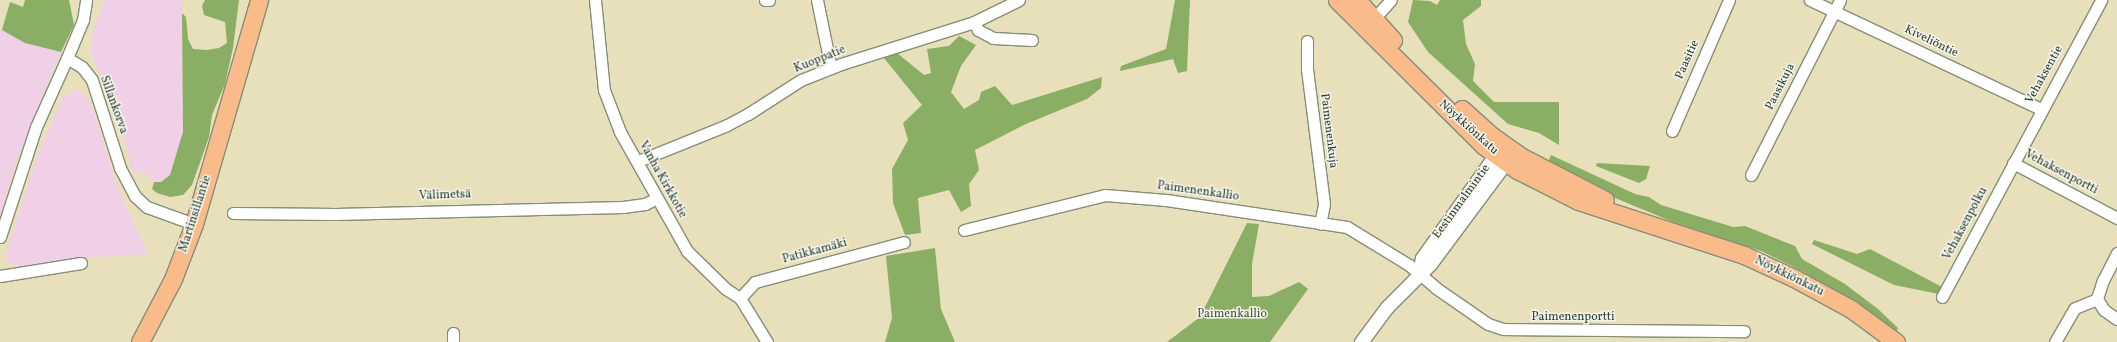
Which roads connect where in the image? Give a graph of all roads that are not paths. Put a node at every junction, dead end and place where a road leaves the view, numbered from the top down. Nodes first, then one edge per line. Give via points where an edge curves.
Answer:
1 (86, 0) edge
2 (248, 0) edge
3 (259, 0) edge
4 (595, 0) edge
5 (765, 0) edge
6 (769, 0) edge
7 (817, 0) edge
8 (1019, 0) edge
9 (1337, 0) edge
10 (1357, 0) edge
11 (1391, 0) edge
12 (1729, 0) edge
13 (1810, 0) edge
14 (1840, 0) edge
15 (2101, 0) edge
16 (1834, 11) junction
17 (974, 22) junction
18 (1370, 23) junction
19 (1032, 40) dead end
20 (1307, 40) dead end
21 (67, 58) junction
22 (831, 68) junction
23 (236, 78) junction
24 (2041, 109) junction
25 (1672, 131) dead end
26 (1503, 155) junction
27 (638, 161) junction
28 (2013, 163) junction
29 (1750, 175) dead end
30 (657, 198) junction
31 (233, 213) dead end
32 (2117, 218) edge
33 (194, 224) junction
34 (1320, 224) junction
35 (964, 230) dead end
36 (0, 237) edge
37 (904, 242) dead end
38 (2117, 253) edge
39 (81, 263) dead end
40 (1419, 273) junction
41 (0, 276) edge
42 (1942, 297) dead end
43 (740, 298) junction
44 (2097, 299) junction
45 (2117, 319) edge
46 (1744, 331) dead end
47 (140, 342) edge
48 (767, 342) edge
49 (1361, 342) edge
50 (1896, 342) edge
51 (2055, 342) edge

1 - 21 street via 83,20
2 - 23 main road, Martinsillantie
3 - 23 main road, Martinsillantie
4 - 27 street, Vanha Kirkkotie via 604,90 611,114
5 - 6 street
7 - 22 street
8 - 17 street, Kuoppatie
9 - 18 main road, Nöykkiönkatu
10 - 18 main road, Nöykkiönkatu
11 - 18 street
12 - 25 street, Paasitie
13 - 16 street, Kiveliöntie
14 - 16 street, Paasikuja
15 - 24 street, Vehaksentie
16 - 24 street, Kiveliöntie
16 - 29 street, Paasikuja
17 - 19 street via 978,30 993,38
17 - 22 street, Kuoppatie
18 - 26 main road, Nöykkiönkatu via 1444,107
20 - 34 street, Paimenenkuja via 1307,69 1324,204
21 - 33 street, Sillankorva via 82,67 92,80 120,168 135,196 147,207
21 - 36 street via 36,127
22 - 27 street, Kuoppatie via 800,80 748,114 726,125
23 - 33 main road, Martinsillantie
24 - 28 street, Vehaksentie
26 - 40 street, Eestinmalmintie via 1430,264
26 - 50 main road, Nöykkiönkatu via 1672,230 1744,255 1817,289
27 - 30 street, Vanha Kirkkotie
28 - 32 street, Vehaksenportti
28 - 42 street, Vehaksenpolku
30 - 31 street, Välimetsä via 645,204 623,206 336,214
30 - 43 street, Vanha Kirkkotie via 694,259 726,289
33 - 47 main road, Martinsillantie via 173,279
34 - 35 street, Paimenenkallio via 1166,200 1105,195
34 - 40 street, Paimenenkallio via 1341,226 1355,231
37 - 43 street, Patikkamäki via 755,282
38 - 44 street via 2103,280
39 - 41 street
40 - 46 street, Paimenenportti via 1488,324 1503,330
40 - 49 street, Eestinmalmintie via 1386,307
43 - 48 street, Vanha Kirkkotie
44 - 45 street via 2104,310
44 - 51 street via 2075,308

